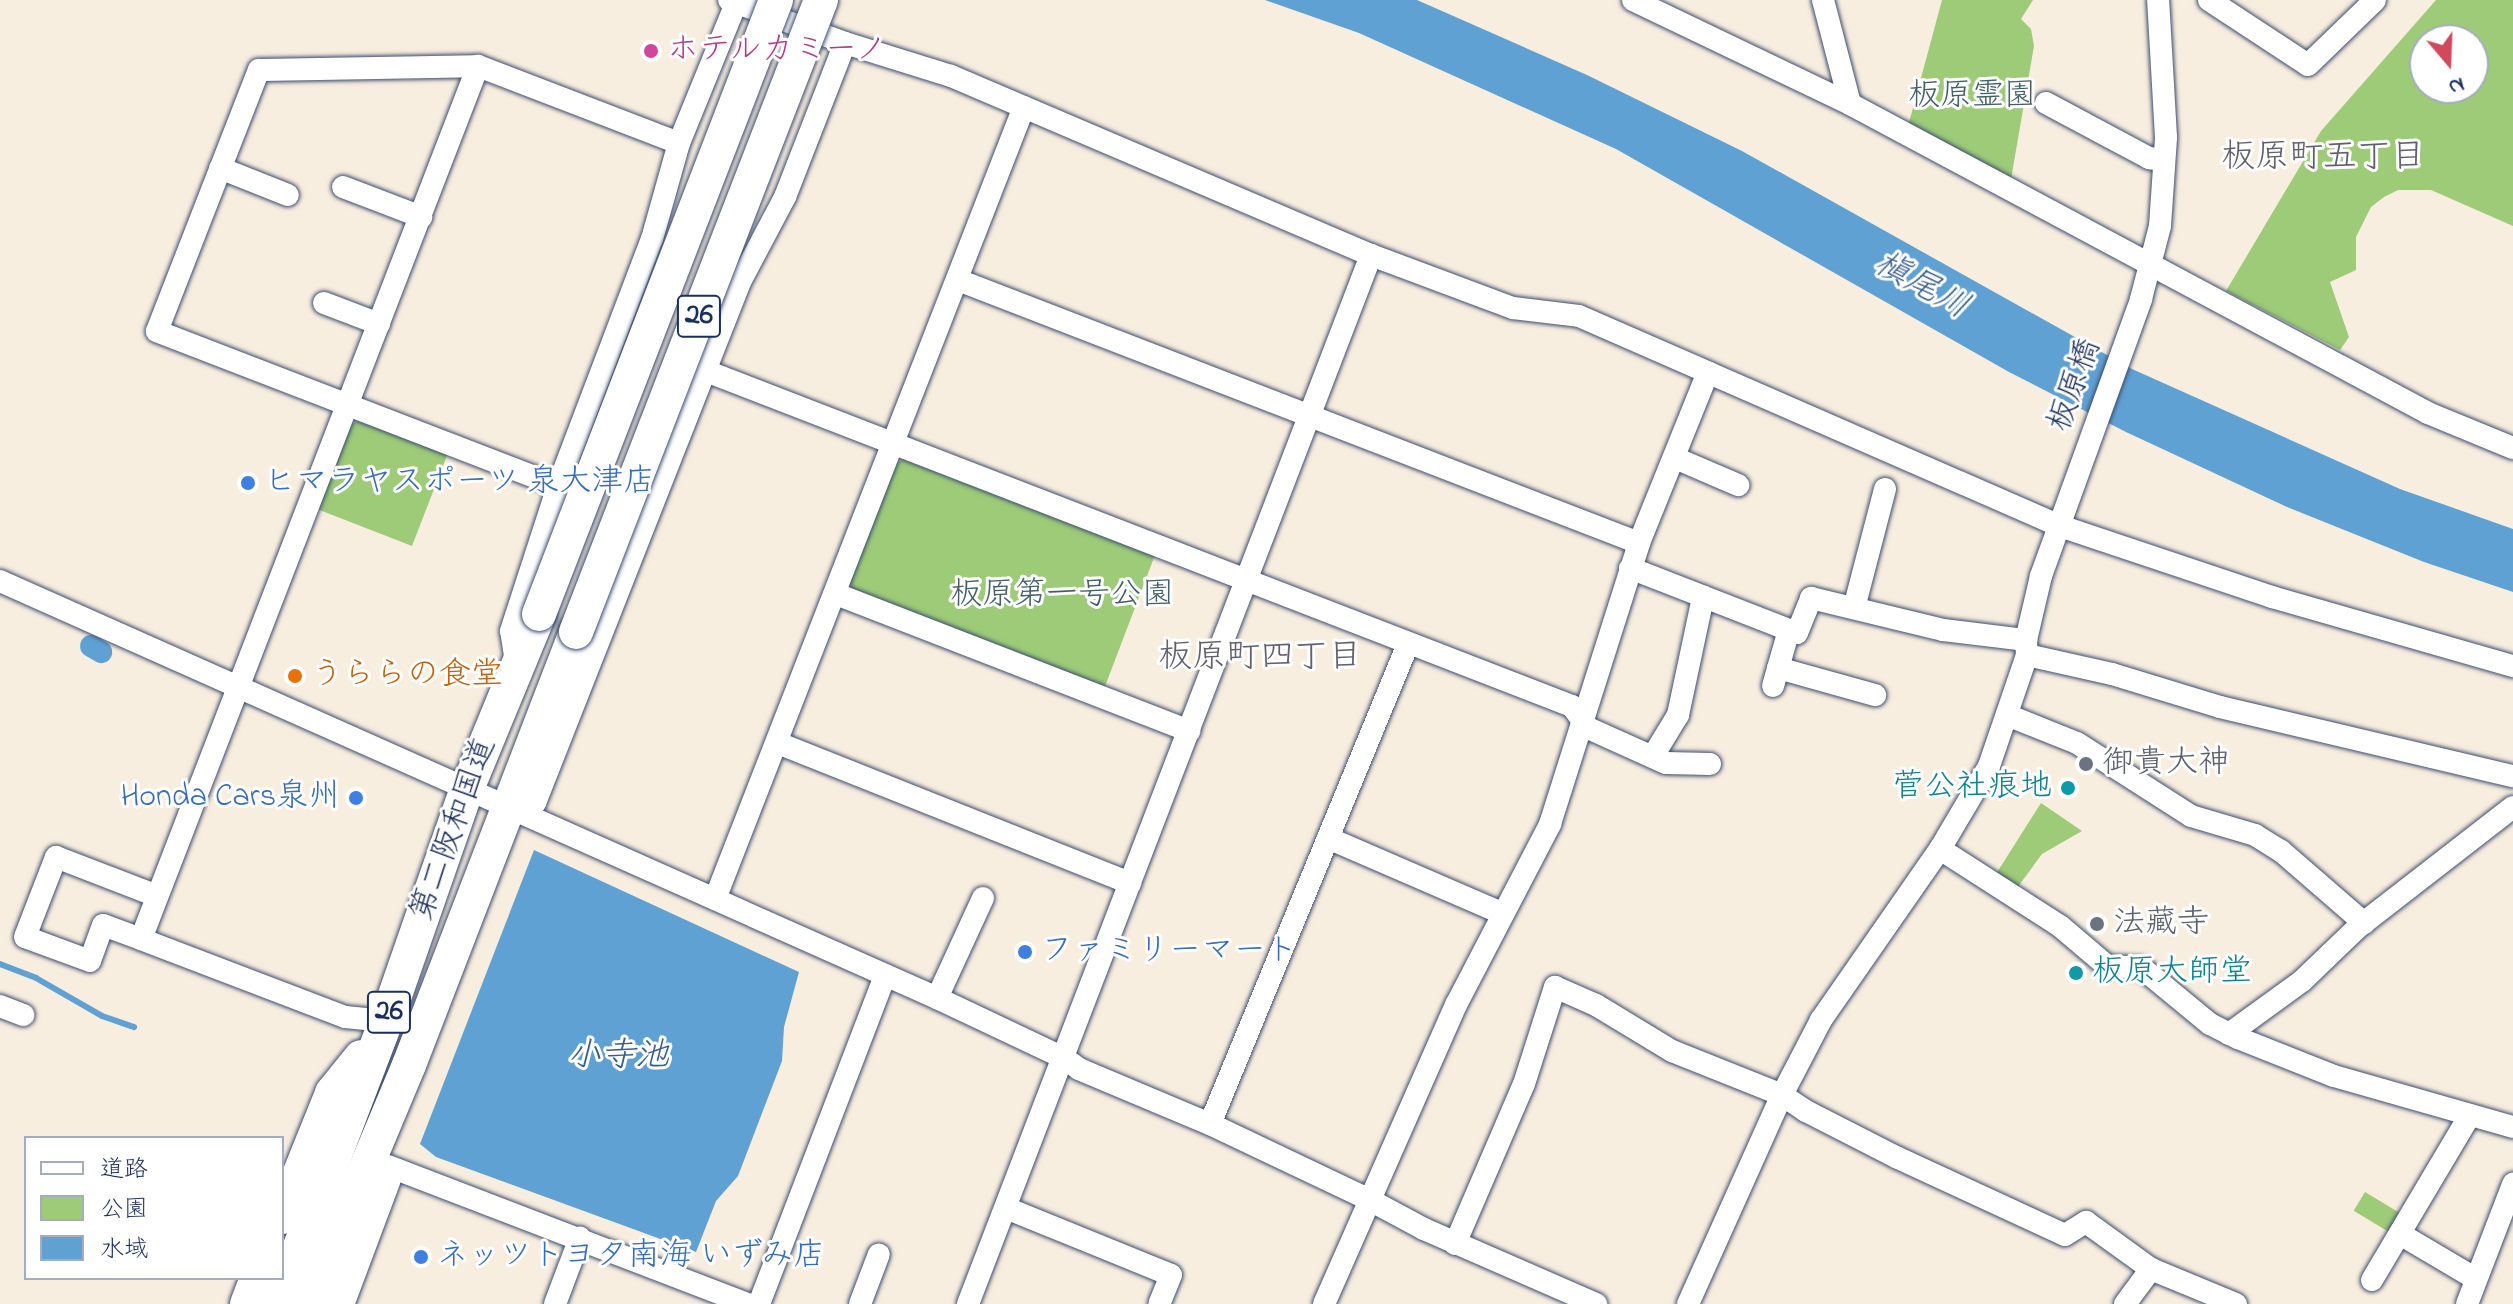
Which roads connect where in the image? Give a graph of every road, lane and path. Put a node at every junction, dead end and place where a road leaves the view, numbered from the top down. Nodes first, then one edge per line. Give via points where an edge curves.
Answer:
1 (776, 0) edge
2 (821, 0) edge
3 (1633, 0) edge
4 (1823, 0) edge
5 (2158, 0) edge
6 (2209, 0) edge
7 (2375, 0) edge
8 (732, 1) edge
9 (845, 43) junction
10 (478, 66) junction
11 (2060, 103) dead end
12 (1850, 104) junction
13 (1024, 107) junction
14 (679, 143) junction
15 (2164, 160) junction
16 (220, 168) junction
17 (343, 187) dead end
18 (288, 195) dead end
19 (421, 217) junction
20 (1371, 255) junction
21 (2149, 265) junction
22 (958, 280) junction
23 (324, 303) dead end
24 (379, 324) junction
25 (706, 371) junction
26 (1708, 372) junction
27 (348, 405) junction
28 (1311, 417) junction
29 (891, 444) junction
30 (2513, 448) edge
31 (1675, 458) junction
32 (1738, 485) dead end
33 (558, 486) junction
34 (1885, 489) dead end
35 (2060, 526) junction
36 (1639, 543) junction
37 (1630, 568) junction
38 (0, 581) edge
39 (1246, 582) junction
40 (836, 594) junction
41 (1703, 597) junction
42 (1854, 608) junction
43 (1789, 630) junction
44 (1408, 644) junction
45 (2027, 648) junction
46 (2513, 666) edge
47 (517, 667) junction
48 (238, 688) junction
49 (1875, 695) dead end
50 (2007, 715) junction
51 (1581, 718) junction
52 (1189, 731) junction
53 (778, 743) junction
54 (1653, 756) junction
55 (1710, 764) dead end
56 (2513, 776) edge
57 (467, 789) junction
58 (510, 805) junction
59 (2513, 807) edge
60 (1328, 838) junction
61 (1940, 849) junction
62 (1130, 883) junction
63 (157, 896) junction
64 (983, 898) dead end
65 (715, 899) junction
66 (1501, 913) junction
67 (2364, 923) junction
68 (141, 939) junction
69 (885, 975) junction
70 (937, 998) junction
71 (384, 1026) junction
72 (2229, 1034) junction
73 (1064, 1058) junction
74 (409, 1065) junction
75 (1782, 1095) junction
76 (2470, 1115) junction
77 (1210, 1124) junction
78 (2513, 1127) edge
79 (388, 1166) junction
80 (2513, 1184) edge
81 (1368, 1199) junction
82 (1006, 1208) junction
83 (307, 1231) edge
84 (2400, 1234) junction
85 (580, 1238) junction
86 (1455, 1244) junction
87 (879, 1254) dead end
88 (2151, 1269) junction
89 (2476, 1279) junction
90 (256, 1280) edge
91 (2372, 1280) dead end
92 (247, 1304) edge
93 (278, 1304) edge
94 (309, 1304) edge
95 (337, 1304) edge
96 (555, 1304) edge
97 (747, 1304) edge
98 (759, 1304) edge
99 (860, 1304) edge
100 (968, 1304) edge
101 (1159, 1304) edge
102 (1324, 1304) edge
103 (1596, 1304) edge
104 (1688, 1304) edge
105 (2125, 1304) edge
106 (2236, 1304) edge
107 (2467, 1304) edge

1 - 47 highway, 第二阪和国道 / 26, bridge
2 - 58 highway, 第二阪和国道 / 26, bridge
3 - 12 street
4 - 12 street
5 - 15 street, 板原橋
6 - 7 street via 2308,65
8 - 9 street
8 - 14 street
9 - 13 street via 951,76
9 - 25 street via 785,197 740,282
10 - 14 street
10 - 16 street via 259,70
10 - 19 street
11 - 15 street via 2149,158
12 - 21 street
13 - 20 street
13 - 22 street
14 - 33 street via 652,239
15 - 21 street, 板原橋 via 2160,226
16 - 18 street
16 - 27 street via 157,331
17 - 19 street
19 - 24 street
20 - 26 street via 1513,308 1579,316
20 - 28 street
21 - 30 street via 2428,413
21 - 35 street, 板原橋
22 - 28 street
22 - 29 street
23 - 24 street
24 - 27 street
25 - 29 street
25 - 58 street via 535,803
26 - 31 street
26 - 35 street
27 - 33 street
27 - 48 street
28 - 36 street
28 - 39 street
29 - 39 street
29 - 40 street
31 - 32 street
31 - 36 street
33 - 47 street via 511,631
34 - 42 street
35 - 45 street, 板原橋 via 2041,576
35 - 46 street via 2272,597
36 - 37 street
37 - 41 street
37 - 51 street
38 - 48 street
39 - 44 street
39 - 52 street
40 - 52 street
40 - 53 street
41 - 43 street
41 - 54 street via 1678,715
42 - 43 street via 1811,598 1797,633
42 - 45 street
43 - 49 street via 1776,677
44 - 51 street via 1572,706
44 - 60 street
45 - 50 street, 板原橋
45 - 56 street via 2220,707
47 - 57 highway, 第二阪和国道 / 26
48 - 57 street
48 - 63 street
50 - 61 street, 板原橋 via 1989,766
50 - 67 street via 2077,743 2191,816 2255,835
51 - 54 street via 1588,728
51 - 66 street via 1550,824
52 - 62 street
53 - 62 street
53 - 65 street
54 - 55 street via 1679,765
57 - 58 street
57 - 71 highway, 第二阪和国道 / 26
58 - 65 street
58 - 74 highway, 第二阪和国道 / 26
59 - 67 street
60 - 66 street
60 - 77 street
61 - 72 street via 2060,926 2107,966 2142,968
61 - 75 street, 板原橋 via 1841,988
62 - 73 street
63 - 68 street
63 - 68 street via 56,857 25,937 90,961 103,925
64 - 70 street
65 - 69 street
66 - 81 street
67 - 72 street via 2302,981
68 - 71 street via 345,1017
69 - 70 street
69 - 98 street
70 - 73 street
71 - 83 highway, 第二阪和国道 / 26
72 - 76 street via 2334,1076
73 - 77 street
73 - 82 street
74 - 79 highway, 第二阪和国道 / 26
74 - 83 highway, 第二阪和国道 / 26
75 - 86 street via 1672,1051 1555,987 1524,1084
75 - 88 street via 1883,1150 2065,1235 2086,1222
75 - 104 street, 板原橋
76 - 78 street
76 - 84 street
77 - 81 street
79 - 85 street
79 - 95 highway, 第二阪和国道 / 26
80 - 89 street
81 - 86 street
81 - 102 street
82 - 100 street
82 - 101 street via 1171,1275
83 - 93 highway, 第二阪和国道 / 26
83 - 94 highway, 第二阪和国道 / 26
84 - 89 street
84 - 91 street
85 - 96 street
85 - 97 street
86 - 103 street
87 - 99 street
88 - 105 street
88 - 106 street
89 - 107 street
90 - 92 highway

